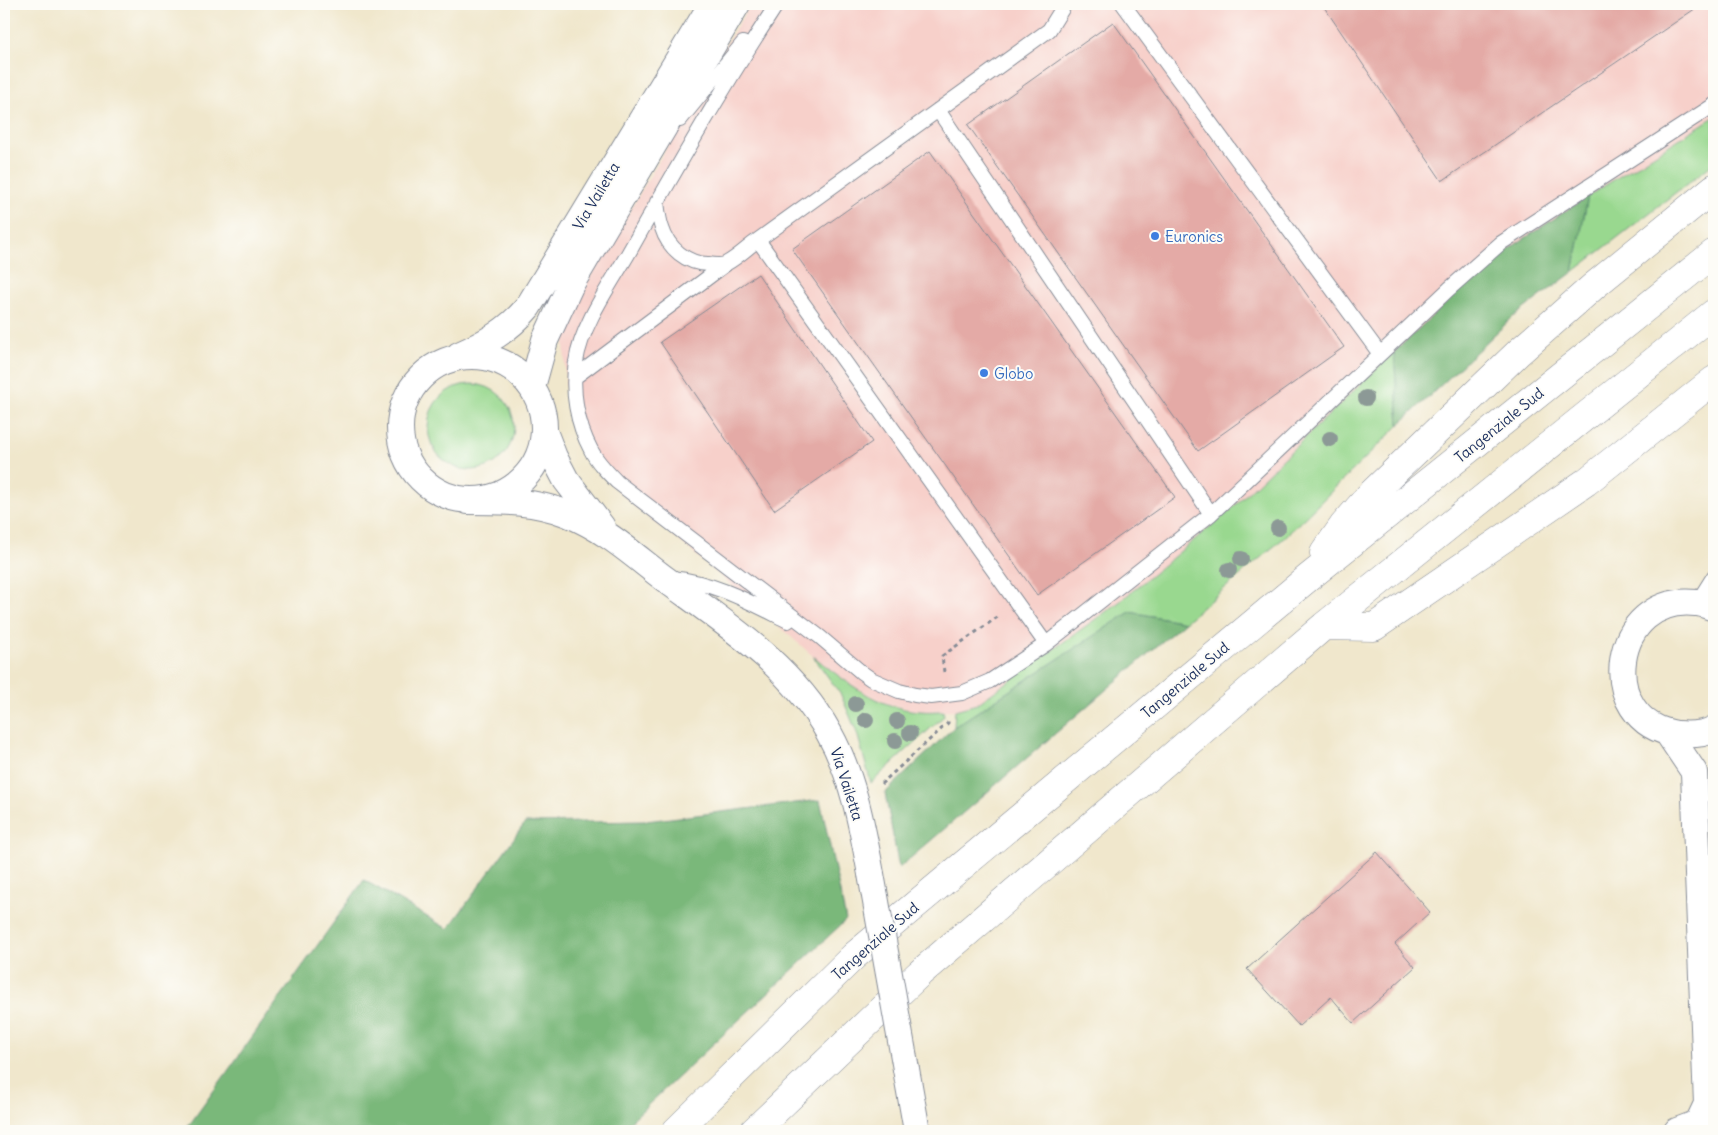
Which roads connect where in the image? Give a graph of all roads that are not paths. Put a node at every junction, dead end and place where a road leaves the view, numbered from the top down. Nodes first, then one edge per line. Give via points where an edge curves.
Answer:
1 (712, 4) edge
2 (737, 4) edge
3 (776, 4) edge
4 (1065, 4) edge
5 (1123, 4) edge
6 (1714, 105) edge
7 (938, 110) junction
8 (631, 180) junction
9 (1714, 188) edge
10 (657, 202) junction
11 (758, 240) junction
12 (1714, 253) edge
13 (726, 264) junction
14 (1714, 313) edge
15 (1380, 354) junction
16 (451, 358) junction
17 (575, 377) junction
18 (1714, 380) edge
19 (532, 387) junction
20 (545, 434) junction
21 (468, 501) junction
22 (1211, 514) junction
23 (607, 533) junction
24 (1714, 576) edge
25 (663, 578) junction
26 (1308, 578) junction
27 (1706, 606) edge
28 (1324, 626) junction
29 (820, 637) junction
30 (1046, 644) junction
31 (1714, 729) edge
32 (1667, 732) junction
33 (676, 1131) edge
34 (754, 1131) edge
35 (917, 1131) edge
36 (1677, 1131) edge

1 - 16 street, Via Vailetta via 528,307 496,336
2 - 8 street, Via Vailetta
3 - 8 lane
3 - 10 lane
4 - 7 lane via 1050,30
5 - 15 lane
6 - 15 lane via 1501,244
7 - 11 lane
7 - 22 lane
8 - 19 street, Via Vailetta via 564,296
9 - 26 highway via 1564,311 1390,474 1343,526
10 - 13 lane via 662,229 674,249 695,263
10 - 17 lane via 586,327 578,350
11 - 13 lane
11 - 30 lane
12 - 26 highway, Tangenziale Sud
13 - 17 lane
14 - 28 highway
15 - 22 lane
16 - 19 street via 474,355 496,359 516,370
16 - 21 street via 428,370 411,388 401,412 400,437 407,461 423,481 444,495
17 - 29 lane via 584,436 600,464 617,482
18 - 28 highway via 1586,482 1374,627
19 - 20 street via 542,409
20 - 21 street via 539,456 528,475 517,485 490,499
20 - 23 street, Via Vailetta via 566,480
21 - 23 street, Via Vailetta via 537,505 569,514
22 - 30 lane
23 - 25 street, Via Vailetta
24 - 27 lane
25 - 29 lane via 721,589
25 - 35 street, Via Vailetta, bridge via 776,665 818,714 834,743 851,786 864,836
26 - 33 highway, Tangenziale Sud via 854,956
27 - 32 street via 1675,603 1654,611 1637,625 1626,643 1621,664 1623,686 1632,706 1648,722
28 - 34 highway via 920,973
29 - 30 lane via 872,679 899,691 931,696 976,688
31 - 32 street via 1689,735
32 - 36 street via 1694,772 1707,1104 1698,1123

